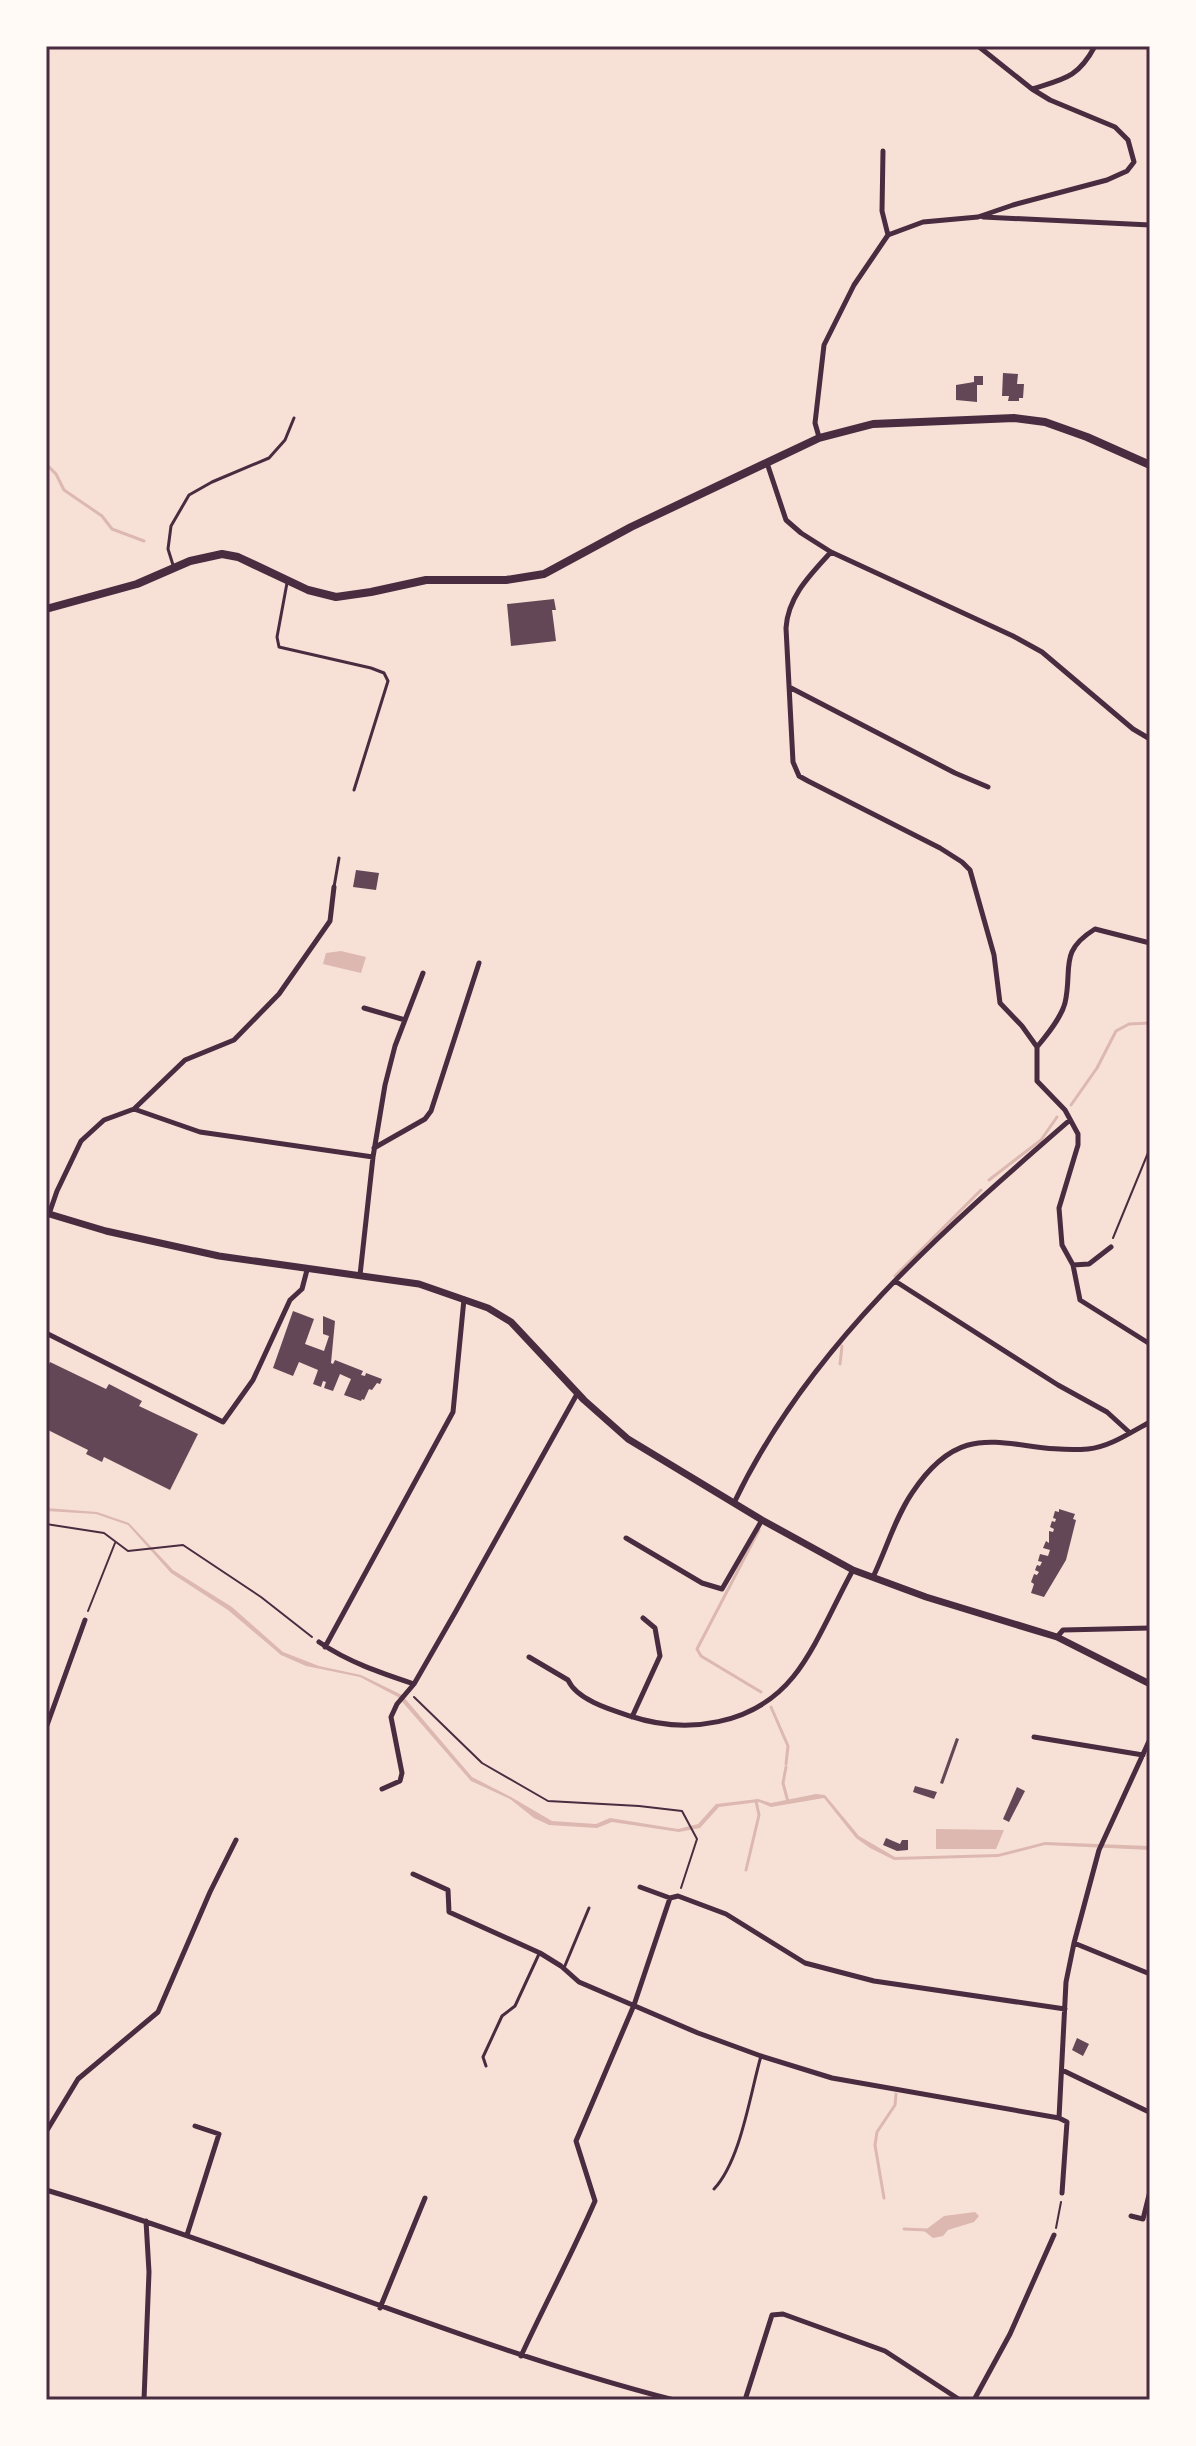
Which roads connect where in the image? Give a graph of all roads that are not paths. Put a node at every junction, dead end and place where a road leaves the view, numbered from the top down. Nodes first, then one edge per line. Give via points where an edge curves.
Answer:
1 (978, 46) edge
2 (1095, 46) edge
3 (1032, 89) junction
4 (883, 151) dead end
5 (978, 217) junction
6 (1150, 225) edge
7 (888, 235) junction
8 (294, 418) dead end
9 (819, 438) junction
10 (767, 463) junction
11 (1150, 465) edge
12 (831, 552) junction
13 (174, 569) junction
14 (287, 580) junction
15 (46, 609) edge
16 (791, 688) junction
17 (1150, 739) edge
18 (988, 787) dead end
19 (354, 790) dead end
20 (339, 858) dead end
21 (334, 887) joint
22 (1150, 943) edge
23 (479, 963) dead end
24 (423, 973) dead end
25 (364, 1008) dead end
26 (405, 1020) junction
27 (1037, 1047) junction
28 (134, 1109) junction
29 (1070, 1120) junction
30 (374, 1148) junction
31 (373, 1157) junction
32 (48, 1214) edge
33 (1111, 1247) road end
34 (1073, 1265) junction
35 (307, 1270) junction
36 (360, 1275) junction
37 (895, 1281) junction
38 (464, 1298) junction
39 (46, 1333) edge
40 (1150, 1344) edge
41 (578, 1393) junction
42 (1150, 1422) edge
43 (1130, 1433) junction
44 (734, 1503) junction
45 (762, 1520) junction
46 (626, 1538) dead end
47 (853, 1570) junction
48 (873, 1578) junction
49 (643, 1618) dead end
50 (85, 1620) dead end
51 (1150, 1628) edge
52 (1057, 1637) junction
53 (319, 1642) road end
54 (325, 1647) junction
55 (529, 1657) dead end
56 (414, 1684) junction
57 (1150, 1684) edge
58 (632, 1717) junction
59 (46, 1728) edge
60 (1034, 1737) dead end
61 (1150, 1739) edge
62 (1143, 1755) junction
63 (382, 1789) dead end
64 (236, 1840) dead end
65 (413, 1874) dead end
66 (640, 1887) dead end
67 (670, 1898) junction
68 (589, 1908) dead end
69 (1074, 1943) junction
70 (540, 1953) junction
71 (564, 1968) junction
72 (1150, 1974) edge
73 (634, 2005) junction
74 (1065, 2009) junction
75 (761, 2056) junction
76 (486, 2066) dead end
77 (1062, 2070) junction
78 (1149, 2112) edge
79 (1059, 2118) junction
80 (195, 2126) dead end
81 (46, 2132) edge
82 (714, 2189) dead end
83 (46, 2190) edge
84 (1150, 2191) edge
85 (1062, 2193) road end
86 (425, 2198) dead end
87 (1131, 2216) dead end
88 (146, 2221) junction
89 (187, 2235) junction
90 (1054, 2235) road end
91 (380, 2308) junction
92 (521, 2356) junction
93 (144, 2400) edge
94 (674, 2400) edge
95 (745, 2400) edge
96 (960, 2400) edge
97 (974, 2400) edge

1 - 3 street
2 - 3 street via 1071,77
3 - 5 street via 1115,127 1128,140 1134,162 1107,180
4 - 7 street via 882,211
5 - 6 street
5 - 7 street via 923,222
7 - 9 street via 854,285 824,345 815,423
8 - 13 lane via 285,440 269,458 189,495 171,526 168,549
9 - 10 main road
9 - 11 main road via 873,424 1014,418 1045,422
10 - 12 street via 786,520
10 - 14 main road via 544,574 506,580 426,580 344,597
12 - 16 street via 788,611
12 - 17 street via 1042,652
13 - 14 main road via 222,554
13 - 15 main road
14 - 19 lane via 279,647 371,668 388,681
16 - 18 street
16 - 27 street via 793,762 799,776 940,848 970,870 994,955 1000,1003
20 - 21 lane
21 - 28 street via 330,921 279,994 234,1040 185,1060
22 - 27 street via 1095,929 1078,939 1068,961 1065,1005
23 - 30 street via 431,1111
24 - 26 street
25 - 26 street
26 - 30 street via 385,1085
27 - 29 street via 1037,1081
28 - 31 street via 200,1132
28 - 32 street via 104,1120 81,1141
29 - 34 street via 1078,1145 1059,1208 1062,1245
29 - 37 street
30 - 31 street
31 - 36 street
32 - 35 main road via 219,1256
33 - 34 street via 1089,1264
34 - 40 street via 1080,1300
35 - 36 main road
35 - 39 street via 253,1380 223,1422
36 - 38 main road
37 - 43 street via 1107,1412
37 - 44 street via 866,1309 773,1429
38 - 41 main road via 511,1322
38 - 54 street via 453,1412
41 - 44 main road via 638,1447
41 - 56 street
42 - 43 street
43 - 48 street via 1090,1449 983,1442 947,1453 910,1495
44 - 45 main road
45 - 46 street via 722,1589 702,1583
45 - 47 main road
47 - 48 main road
47 - 58 street via 801,1666 764,1704 703,1725
48 - 52 main road
49 - 58 street via 655,1628 660,1656
50 - 59 street
51 - 52 street via 1063,1630
52 - 57 main road
53 - 54 street
54 - 56 street
55 - 58 street via 581,1694
56 - 63 street via 391,1717 400,1781
60 - 62 street
61 - 62 street
62 - 69 street via 1099,1850
64 - 81 street via 158,2012 78,2079
65 - 70 street via 448,1890 449,1912
66 - 67 street
67 - 73 street
67 - 74 street via 678,1896 726,1914 805,1963 874,1981
68 - 71 lane
69 - 72 street
69 - 74 street
70 - 71 street
70 - 76 lane via 515,2006 502,2016 483,2057
71 - 73 street via 579,1982
73 - 75 street
73 - 92 street via 576,2141 595,2201
74 - 77 street
75 - 79 street via 832,2078
75 - 82 lane via 736,2145 724,2178
77 - 78 street
77 - 79 street
79 - 85 street via 1067,2122
80 - 89 street via 219,2134
83 - 88 street
84 - 87 street via 1143,2219
86 - 91 street
88 - 89 street
88 - 93 street
89 - 91 street
90 - 97 street
91 - 92 street
92 - 94 street
95 - 96 street via 772,2315 783,2314 885,2351

